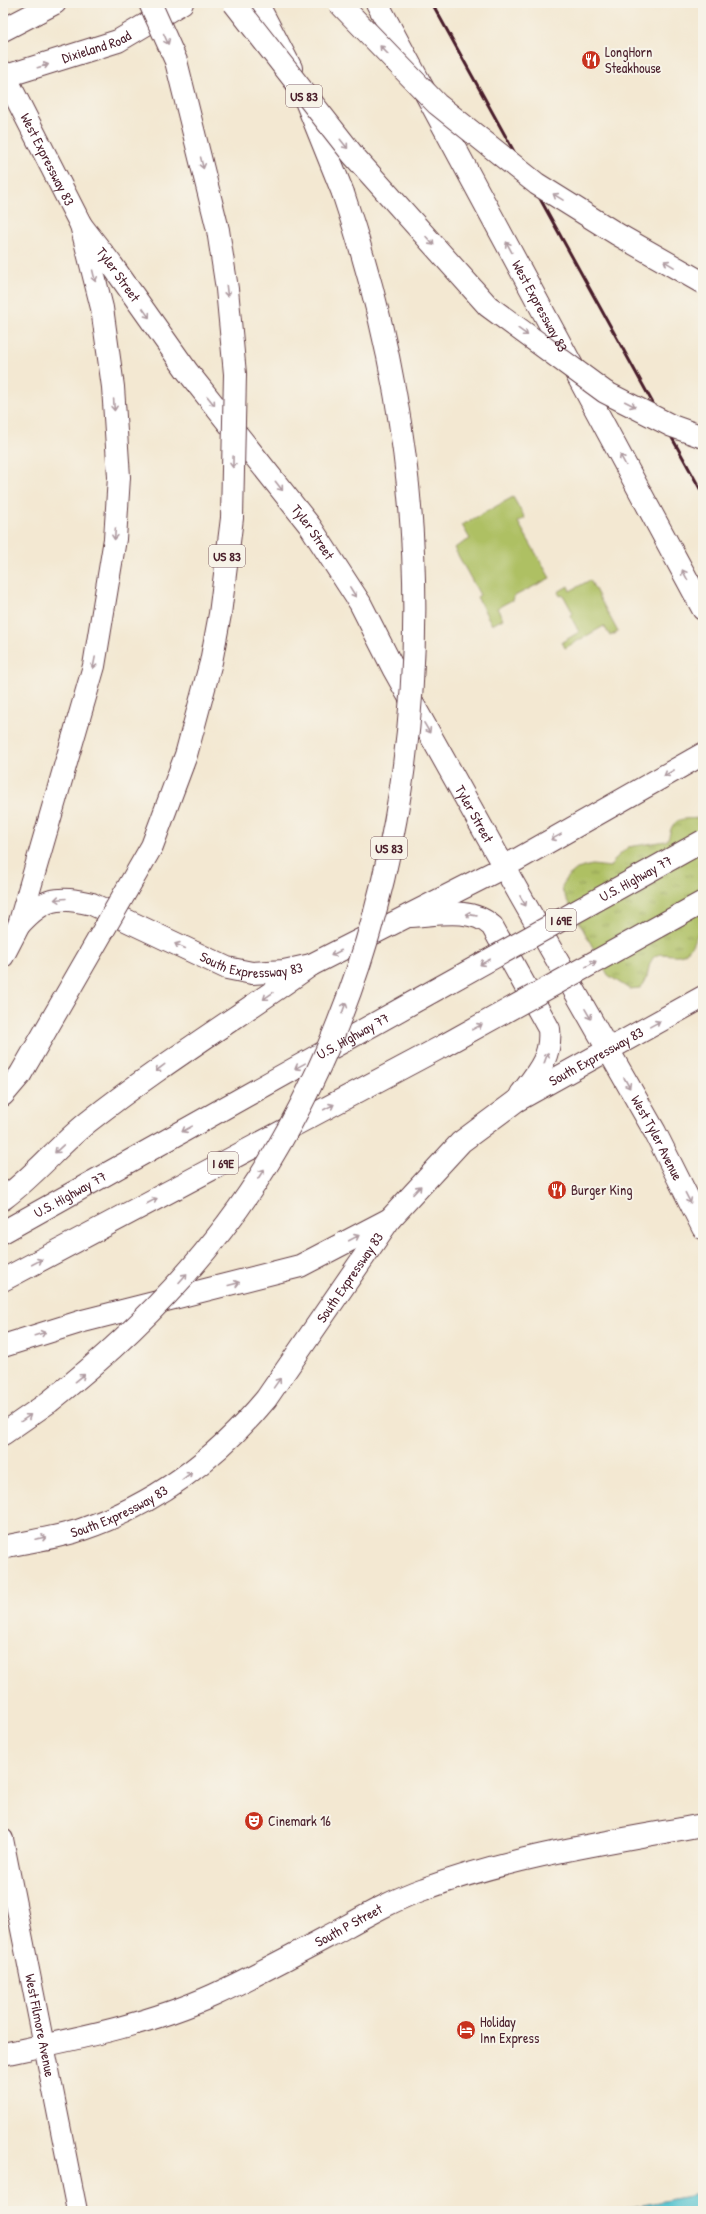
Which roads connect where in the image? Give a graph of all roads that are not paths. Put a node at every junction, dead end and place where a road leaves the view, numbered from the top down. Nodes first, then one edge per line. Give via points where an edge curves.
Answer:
1 (55, 3) edge
2 (150, 3) edge
3 (182, 3) edge
4 (234, 3) edge
5 (258, 3) edge
6 (339, 3) edge
7 (377, 3) edge
8 (3, 30) edge
9 (4, 75) edge
10 (81, 225) junction
11 (703, 283) edge
12 (703, 437) edge
13 (703, 609) edge
14 (703, 754) edge
15 (703, 841) edge
16 (504, 867) junction
17 (703, 902) edge
18 (408, 916) junction
19 (19, 925) junction
20 (3, 956) edge
21 (311, 965) junction
22 (703, 997) edge
23 (608, 1049) junction
24 (3, 1095) edge
25 (516, 1101) junction
26 (3, 1199) edge
27 (390, 1219) junction
28 (703, 1228) edge
29 (3, 1232) edge
30 (3, 1280) edge
31 (3, 1346) edge
32 (3, 1434) edge
33 (3, 1547) edge
34 (703, 1825) edge
35 (3, 1839) edge
36 (44, 2045) junction
37 (3, 2054) edge
38 (77, 2211) edge

1 - 8 main road
2 -> 24 main road, US 83, bridge via 176,61 218,230 227,289 235,374 232,518 220,614 211,662 186,755 152,846 20,1076
9 -> 3 main road, Dixieland Road via 118,41
4 -> 12 main road, bridge via 354,155 488,306 605,392 672,426
32 -> 5 main road, US 83, bridge via 49,1402 120,1343 186,1275 244,1199 289,1128 327,1052 357,973 383,879 402,771 412,668 414,606 409,498 396,395 374,292 343,192 304,96
11 -> 6 main road, bridge via 537,184 437,104
13 -> 7 main road, West Expressway 83
9 - 10 main road, West Expressway 83
10 -> 16 main road, Tyler Street via 187,371 310,526 360,603 394,670
10 -> 19 main road via 102,308 113,387 119,477 115,539 94,666
14 -> 16 main road, South Expressway 83
15 -> 29 main road, U.S. Highway 77 / I 69E, bridge
16 - 18 main road, South Expressway 83
16 -> 23 main road, Tyler Street
30 -> 17 main road, I 69E, bridge via 443,1046
18 -> 21 main road, South Expressway 83
25 -> 18 main road via 544,1064 550,1045 549,1029 492,926 476,915
19 - 20 main road, South Expressway 83
21 -> 19 main road, South Expressway 83 via 284,971 252,972 227,968 92,904 68,899 41,904
21 -> 26 main road via 142,1081 87,1123
23 -> 22 main road, South Expressway 83
23 - 25 main road, South Expressway 83
23 -> 28 main road, West Tyler Avenue
27 -> 25 main road, South Expressway 83 via 461,1142
31 -> 27 main road via 83,1321 300,1266
33 -> 27 main road, South Expressway 83 via 82,1530 124,1513 168,1489 203,1463 249,1420 266,1400
34 - 36 main road, South P Street via 551,1854 464,1875 422,1889 253,1977 185,2008 136,2023
35 - 36 street, West Filmore Avenue
36 - 37 main road, South P Street
36 - 38 street, West Filmore Avenue

